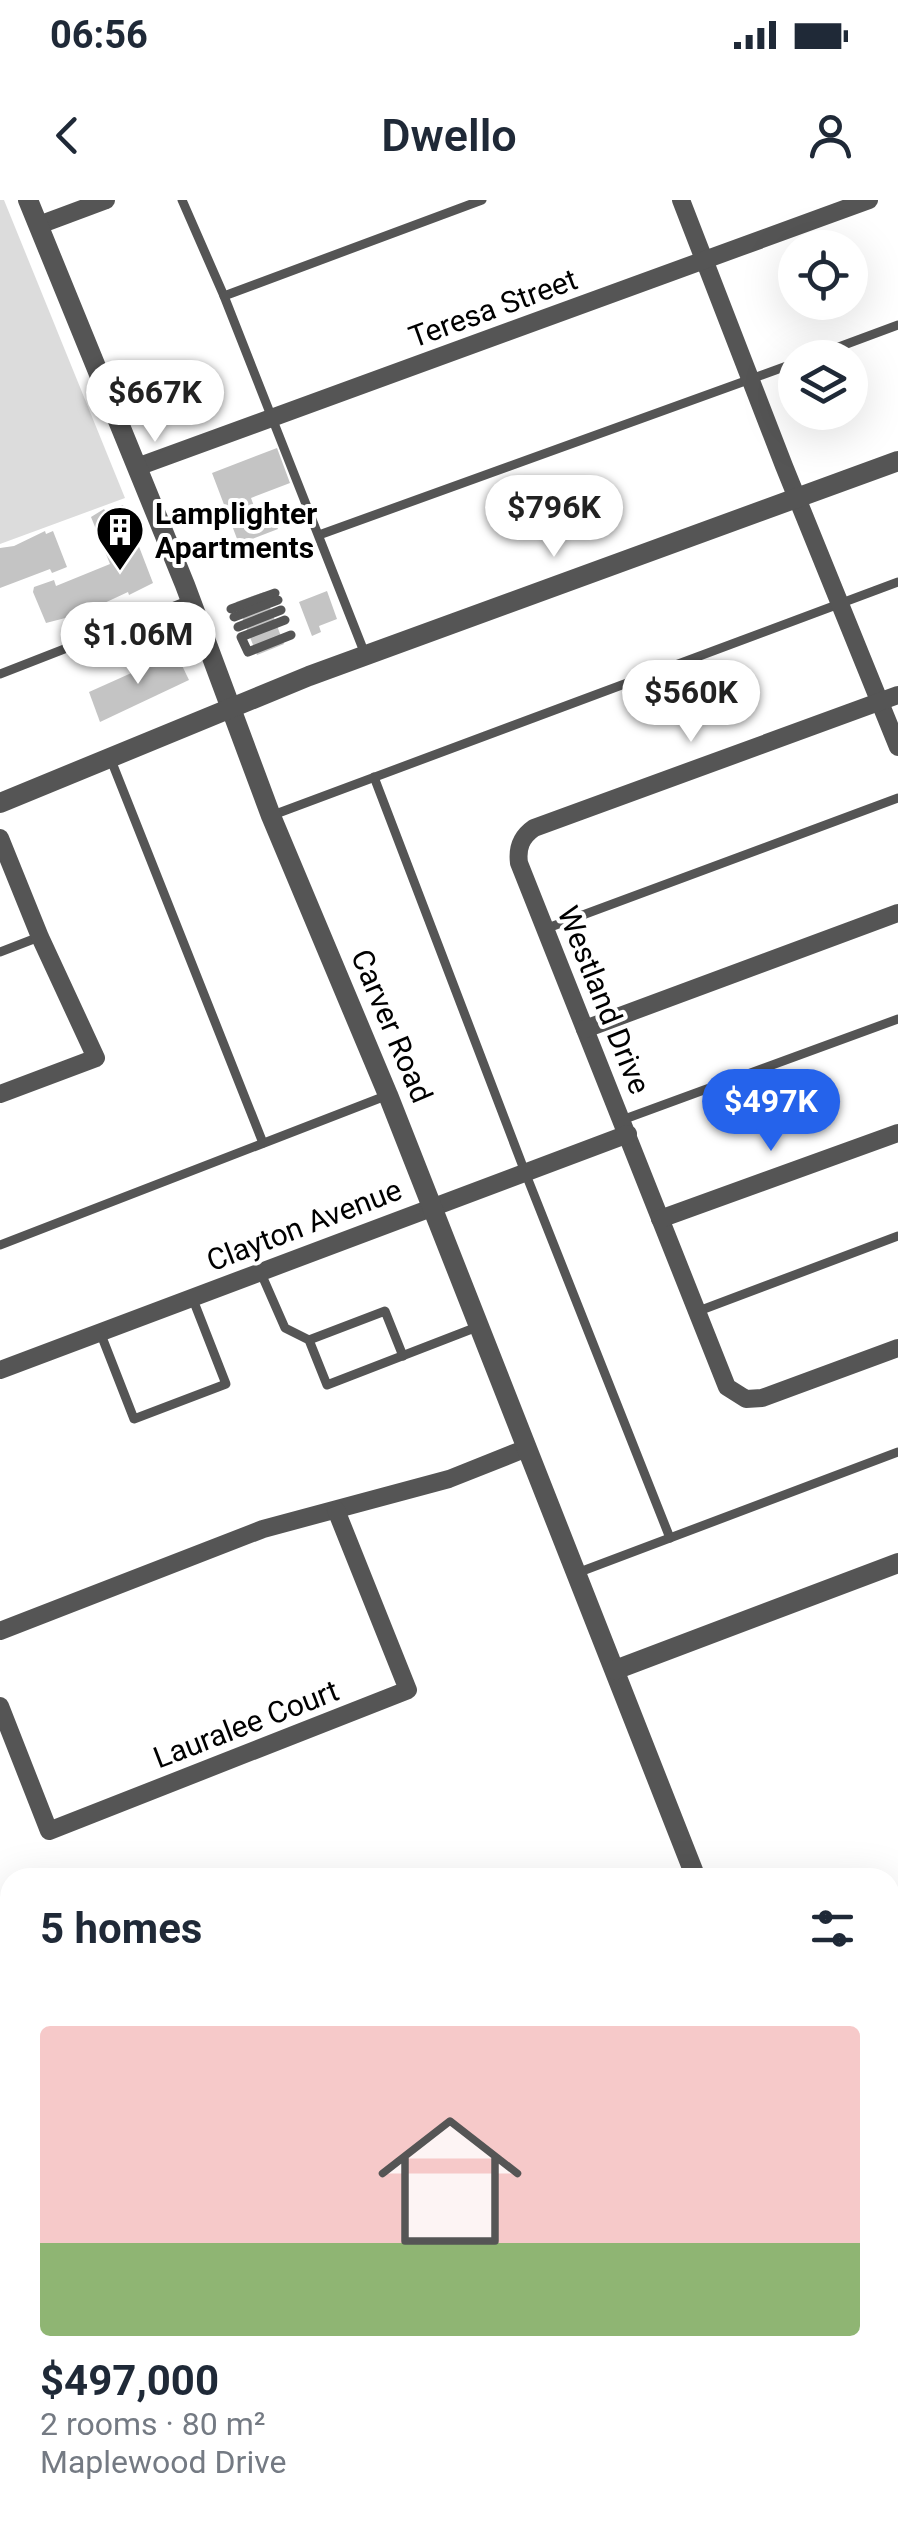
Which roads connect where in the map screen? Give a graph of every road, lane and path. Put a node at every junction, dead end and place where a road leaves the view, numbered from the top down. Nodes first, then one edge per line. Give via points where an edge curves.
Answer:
1 (28, 200) edge
2 (106, 200) edge
3 (182, 200) edge
4 (482, 200) edge
5 (682, 200) edge
6 (869, 200) edge
7 (39, 225) junction
8 (705, 260) junction
9 (224, 296) junction
10 (898, 325) edge
11 (858, 340) edge
12 (778, 368) edge
13 (750, 379) junction
14 (273, 417) junction
15 (898, 461) edge
16 (136, 467) junction
17 (797, 497) junction
18 (318, 535) junction
19 (277, 551) dead end
20 (260, 556) dead end
21 (898, 582) edge
22 (190, 600) junction
23 (840, 604) junction
24 (280, 605) junction
25 (292, 635) dead end
26 (366, 656) junction
27 (0, 674) edge
28 (889, 698) edge
29 (231, 710) junction
30 (898, 747) edge
31 (111, 759) junction
32 (374, 777) junction
33 (898, 798) edge
34 (0, 802) edge
35 (271, 816) junction
36 (0, 838) edge
37 (898, 912) edge
38 (545, 928) junction
39 (40, 937) junction
40 (0, 952) edge
41 (898, 1018) edge
42 (585, 1029) junction
43 (0, 1094) edge
44 (388, 1094) junction
45 (625, 1127) junction
46 (898, 1133) edge
47 (263, 1143) junction
48 (525, 1172) junction
49 (432, 1206) junction
50 (660, 1219) junction
51 (898, 1236) edge
52 (0, 1244) edge
53 (260, 1271) junction
54 (192, 1297) junction
55 (696, 1312) junction
56 (480, 1326) junction
57 (100, 1332) junction
58 (309, 1340) junction
59 (898, 1348) edge
60 (403, 1356) junction
61 (0, 1370) edge
62 (527, 1448) junction
63 (898, 1452) edge
64 (336, 1510) junction
65 (670, 1538) junction
66 (898, 1563) edge
67 (577, 1573) junction
68 (0, 1630) edge
69 (615, 1670) junction
70 (0, 1706) edge
71 (692, 1868) edge

1 - 7 street, Carver Road
2 - 7 street
3 - 9 lane
4 - 9 lane
5 - 8 street
6 - 8 street, Teresa Street
7 - 16 street, Carver Road
8 - 13 street
8 - 14 street, Teresa Street
9 - 14 lane
10 - 11 lane
12 - 13 lane
13 - 17 street
13 - 18 lane
14 - 16 street, Teresa Street
14 - 18 lane
15 - 17 street
16 - 22 street, Carver Road
17 - 23 street
17 - 26 street
18 - 26 lane
19 - 20 path
21 - 23 lane
22 - 27 lane
22 - 29 street, Carver Road
23 - 28 street
23 - 32 lane
24 - 24 lane via 234,618
24 - 25 lane via 242,637 248,652
26 - 29 street
28 - 30 street
28 - 38 street, Westland Drive via 534,828 520,842 519,863
29 - 31 street
29 - 35 street, Carver Road
31 - 34 street
31 - 47 lane
32 - 35 lane
32 - 48 lane
33 - 38 lane
35 - 44 street, Carver Road
36 - 39 street
37 - 42 street
38 - 42 street, Westland Drive
39 - 40 lane
39 - 43 street via 96,1058
41 - 45 lane
42 - 45 street, Westland Drive
44 - 47 lane
44 - 49 street, Carver Road
45 - 48 street, Clayton Avenue
45 - 50 street, Westland Drive
46 - 50 street
47 - 52 lane
48 - 49 street, Clayton Avenue
48 - 65 lane
49 - 53 street, Clayton Avenue
49 - 56 street, Carver Road
50 - 55 street, Westland Drive
51 - 55 lane
53 - 54 street, Clayton Avenue
53 - 58 lane via 285,1328
54 - 57 street, Clayton Avenue
54 - 57 lane via 226,1384 134,1419
55 - 59 street, Westland Drive via 722,1379 739,1396 762,1398
56 - 60 lane
56 - 62 street, Carver Road
57 - 61 street, Clayton Avenue
58 - 60 lane via 384,1311
58 - 60 lane via 326,1386
62 - 64 street via 450,1479
62 - 67 street, Carver Road
63 - 65 lane
64 - 68 street via 263,1529
64 - 70 street, Lauralee Court via 408,1690 49,1831
65 - 67 lane
66 - 69 street
67 - 69 street, Carver Road
69 - 71 street, Carver Road

